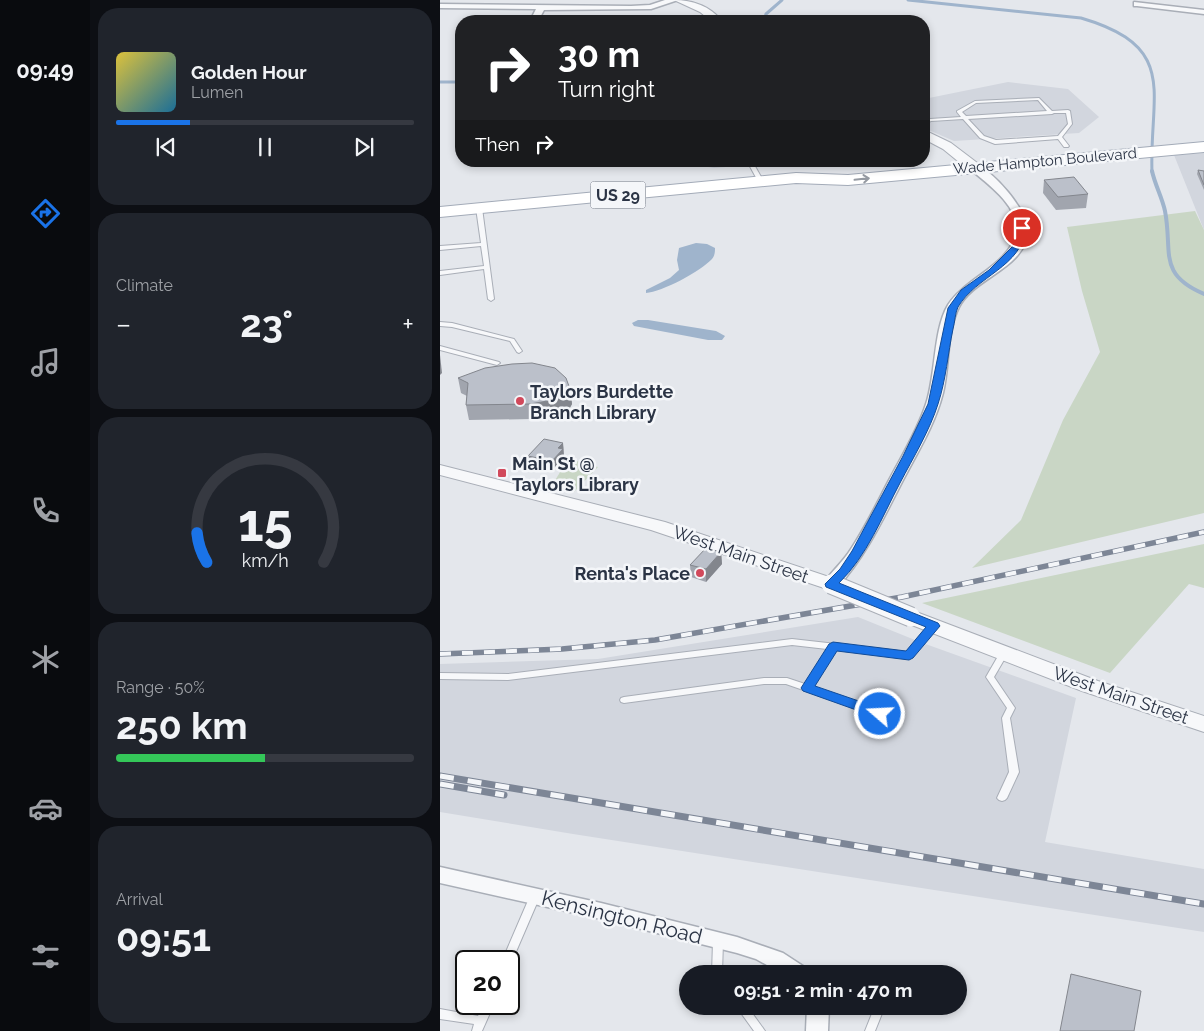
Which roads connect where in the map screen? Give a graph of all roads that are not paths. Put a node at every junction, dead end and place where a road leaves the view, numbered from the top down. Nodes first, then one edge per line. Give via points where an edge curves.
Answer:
1 (674, 0) edge
2 (679, 0) edge
3 (1136, 4) dead end
4 (440, 6) edge
5 (541, 8) junction
6 (1204, 12) edge
7 (537, 15) edge
8 (710, 15) edge
9 (1052, 113) junction
10 (964, 119) junction
11 (930, 120) edge
12 (1204, 133) edge
13 (930, 137) edge
14 (1063, 141) junction
15 (1179, 142) junction
16 (1204, 147) edge
17 (1106, 149) junction
18 (960, 156) junction
19 (930, 159) edge
20 (752, 167) edge
21 (848, 167) edge
22 (975, 168) junction
23 (796, 178) junction
24 (761, 182) junction
25 (479, 208) junction
26 (440, 212) edge
27 (484, 244) junction
28 (440, 248) edge
29 (487, 267) junction
30 (440, 272) edge
31 (492, 299) dead end
32 (440, 324) edge
33 (440, 348) edge
34 (519, 351) dead end
35 (497, 363) dead end
36 (440, 470) edge
37 (831, 584) junction
38 (911, 616) joint
39 (934, 626) junction
40 (833, 646) junction
41 (1004, 653) junction
42 (440, 676) edge
43 (807, 688) junction
44 (624, 700) dead end
45 (880, 714) dead end
46 (1204, 724) edge
47 (1002, 798) dead end
48 (440, 875) edge
49 (535, 896) junction
50 (718, 941) junction
51 (512, 950) edge
52 (717, 965) edge
53 (786, 965) edge
54 (440, 1014) edge
55 (748, 1015) edge
56 (819, 1015) edge
57 (876, 1015) edge
58 (479, 1026) edge
59 (760, 1031) edge
60 (817, 1031) edge
61 (870, 1031) edge

1 - 5 street via 640,8
2 - 8 street
3 - 6 street
4 - 5 street
5 - 7 street
9 - 10 lane
9 - 10 lane via 1039,99 975,102 959,112
9 - 14 lane via 1068,112 1070,124
10 - 11 lane
10 - 14 lane via 982,137 995,142
12 - 15 main road, Wade Hampton Boulevard / US 29
13 - 18 street
14 - 17 main road, Wade Hampton Boulevard / US 29
14 - 18 main road, Wade Hampton Boulevard / US 29
15 - 16 main road, Wade Hampton Boulevard / US 29
15 - 17 main road, Wade Hampton Boulevard / US 29
17 - 22 main road, Wade Hampton Boulevard / US 29
18 - 19 main road, Wade Hampton Boulevard / US 29
18 - 22 street
20 - 24 lane
21 - 23 main road, Wade Hampton Boulevard / US 29
23 -> 22 main road, Wade Hampton Boulevard / US 29 via 848,180
22 - 37 street via 1013,205 1022,228 1021,238 1005,260 965,292 953,308 933,404 858,552
23 - 24 main road, Wade Hampton Boulevard / US 29
24 - 25 main road, Wade Hampton Boulevard / US 29
25 - 26 main road, Wade Hampton Boulevard / US 29
25 - 27 lane
27 - 28 lane
27 - 29 lane
29 - 30 lane
29 - 31 lane
32 - 34 lane via 512,340
33 - 35 lane
36 - 37 street, West Main Street via 658,526
37 - 38 street, West Main Street, bridge
38 - 39 street, West Main Street
39 - 40 lane via 909,655
39 - 41 street, West Main Street
40 - 42 lane via 792,642 518,676
40 - 43 lane
41 - 46 street, West Main Street
41 - 47 lane via 990,677 1011,708 1006,718 1014,772
43 - 44 lane via 787,681 764,680
43 - 45 lane
48 - 49 street, Kensington Road
49 - 50 street, Kensington Road
49 - 51 lane
50 - 52 lane
50 - 53 street, Kensington Road via 776,958
54 - 58 lane
55 - 59 lane
56 - 60 street
57 - 61 lane

